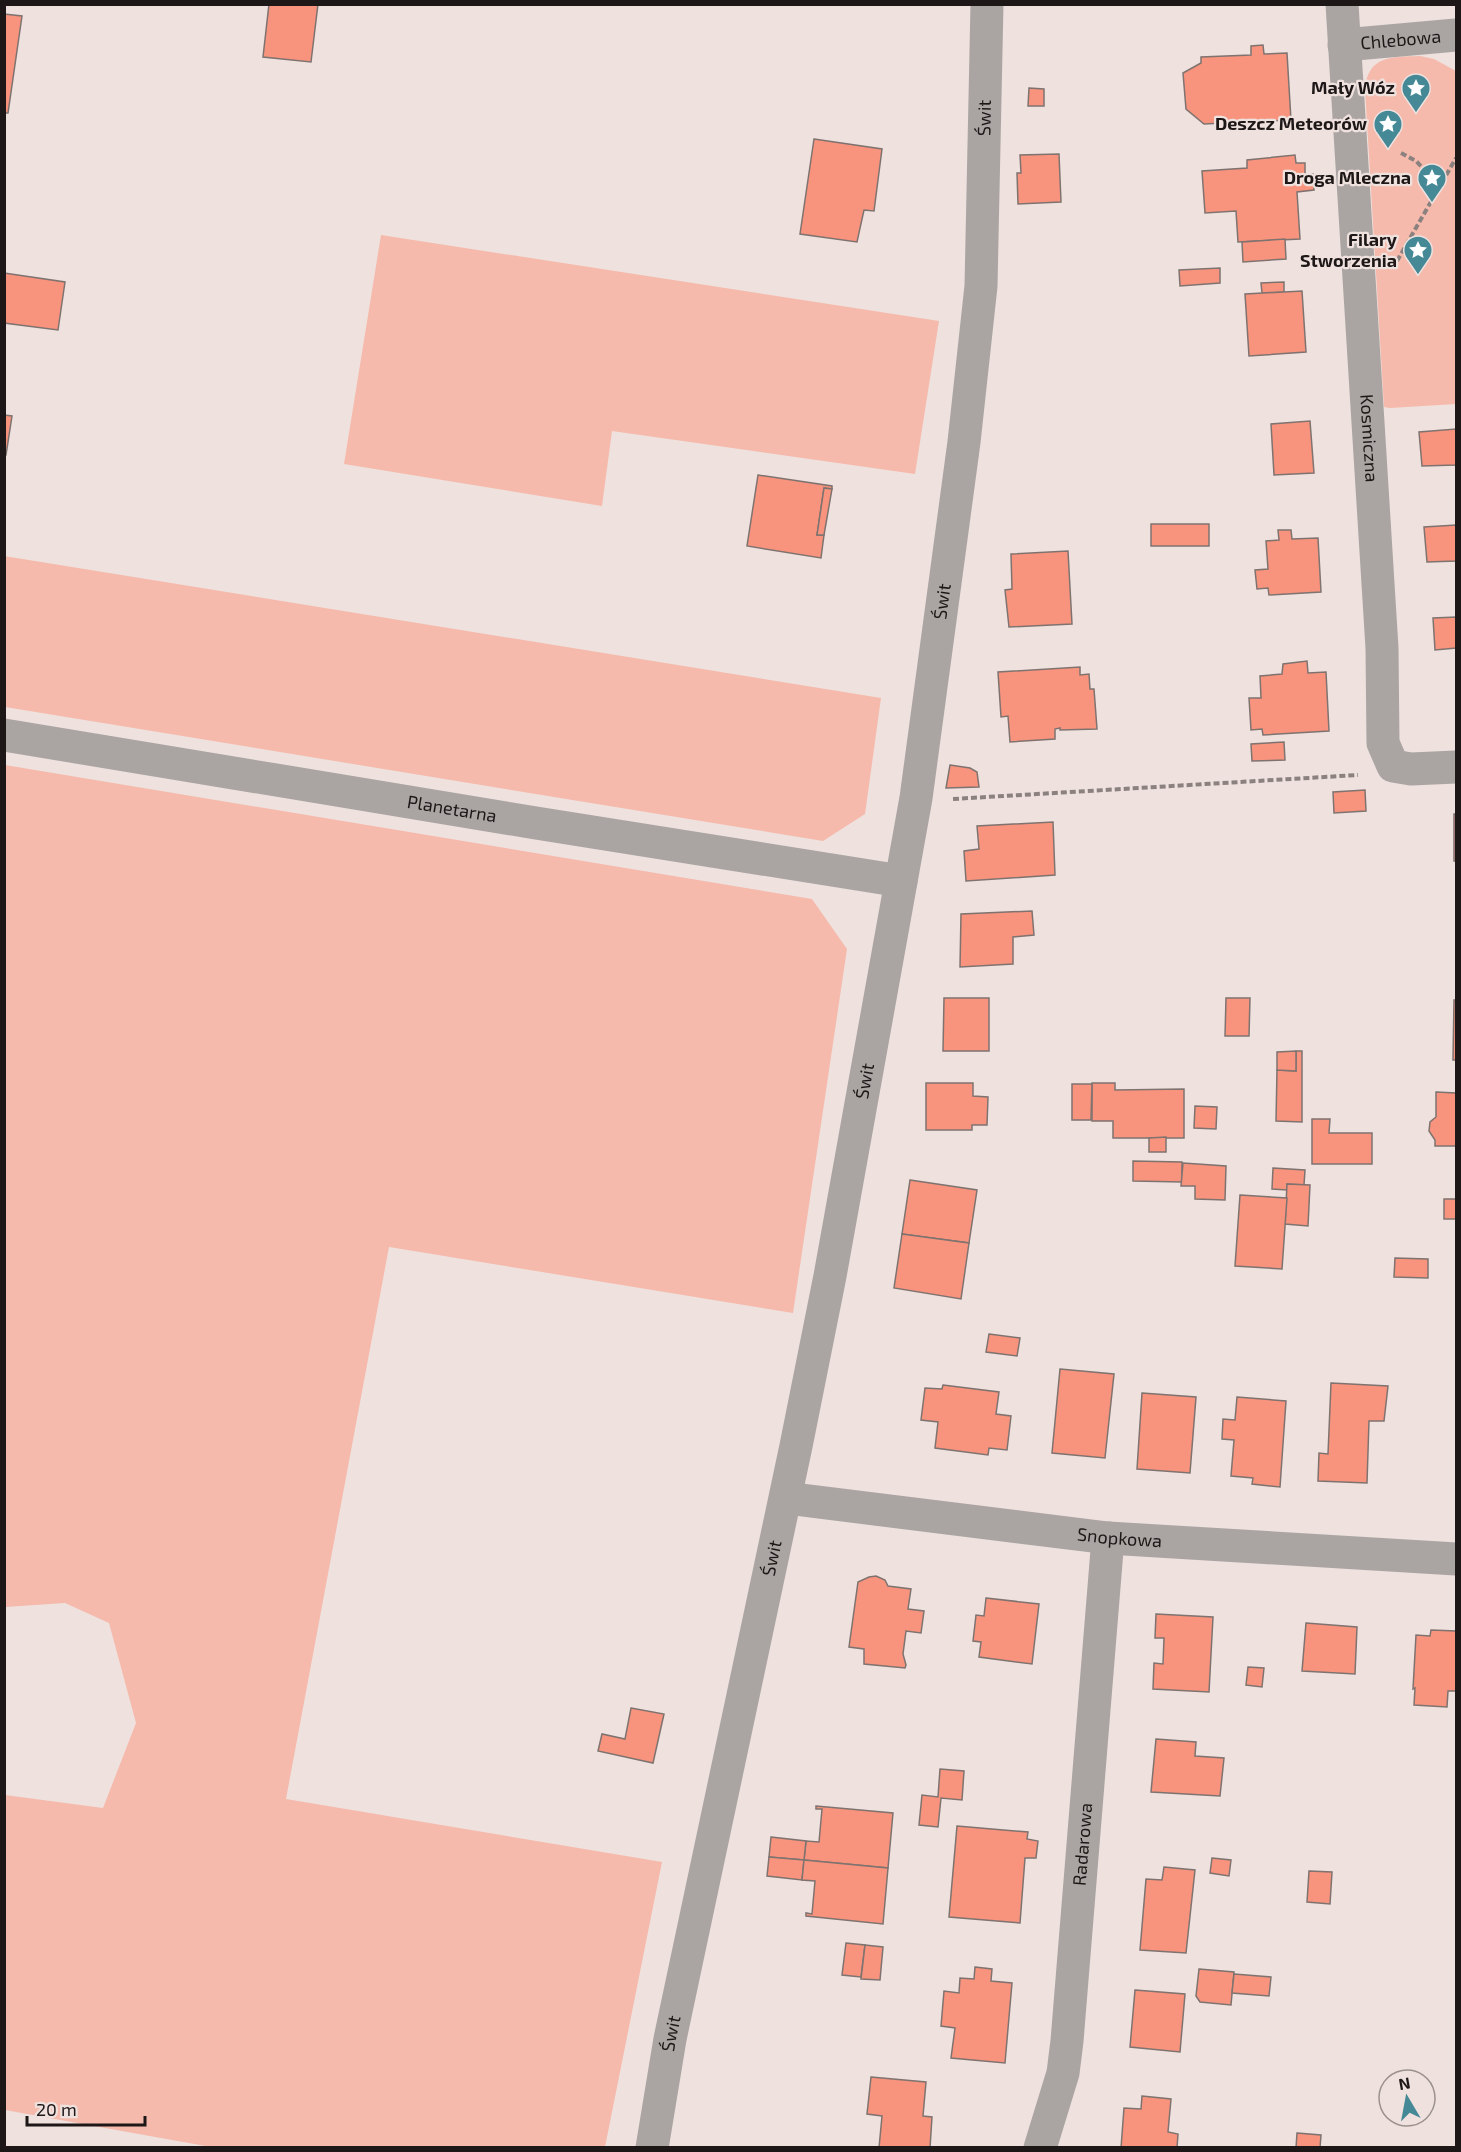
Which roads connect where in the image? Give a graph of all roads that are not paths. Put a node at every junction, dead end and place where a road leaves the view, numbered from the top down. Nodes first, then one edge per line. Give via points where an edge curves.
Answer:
1 (987, 4) edge
2 (1342, 4) edge
3 (1456, 35) edge
4 (1344, 45) junction
5 (4, 735) edge
6 (1456, 767) edge
7 (901, 881) junction
8 (786, 1498) junction
9 (1108, 1538) junction
10 (1456, 1559) edge
11 (652, 2148) edge
12 (1040, 2148) edge

1 - 7 street, Świt via 981,286 964,442 916,798
2 - 4 street, Kosmiczna
3 - 4 street, Chlebowa
4 - 6 street, Kosmiczna via 1382,648 1383,743 1393,766
5 - 7 street, Planetarna
7 - 8 street, Świt
8 - 9 street, Snopkowa
8 - 11 street, Świt via 670,2039
9 - 10 street, Snopkowa
9 - 12 street, Radarowa via 1067,2041 1063,2073

